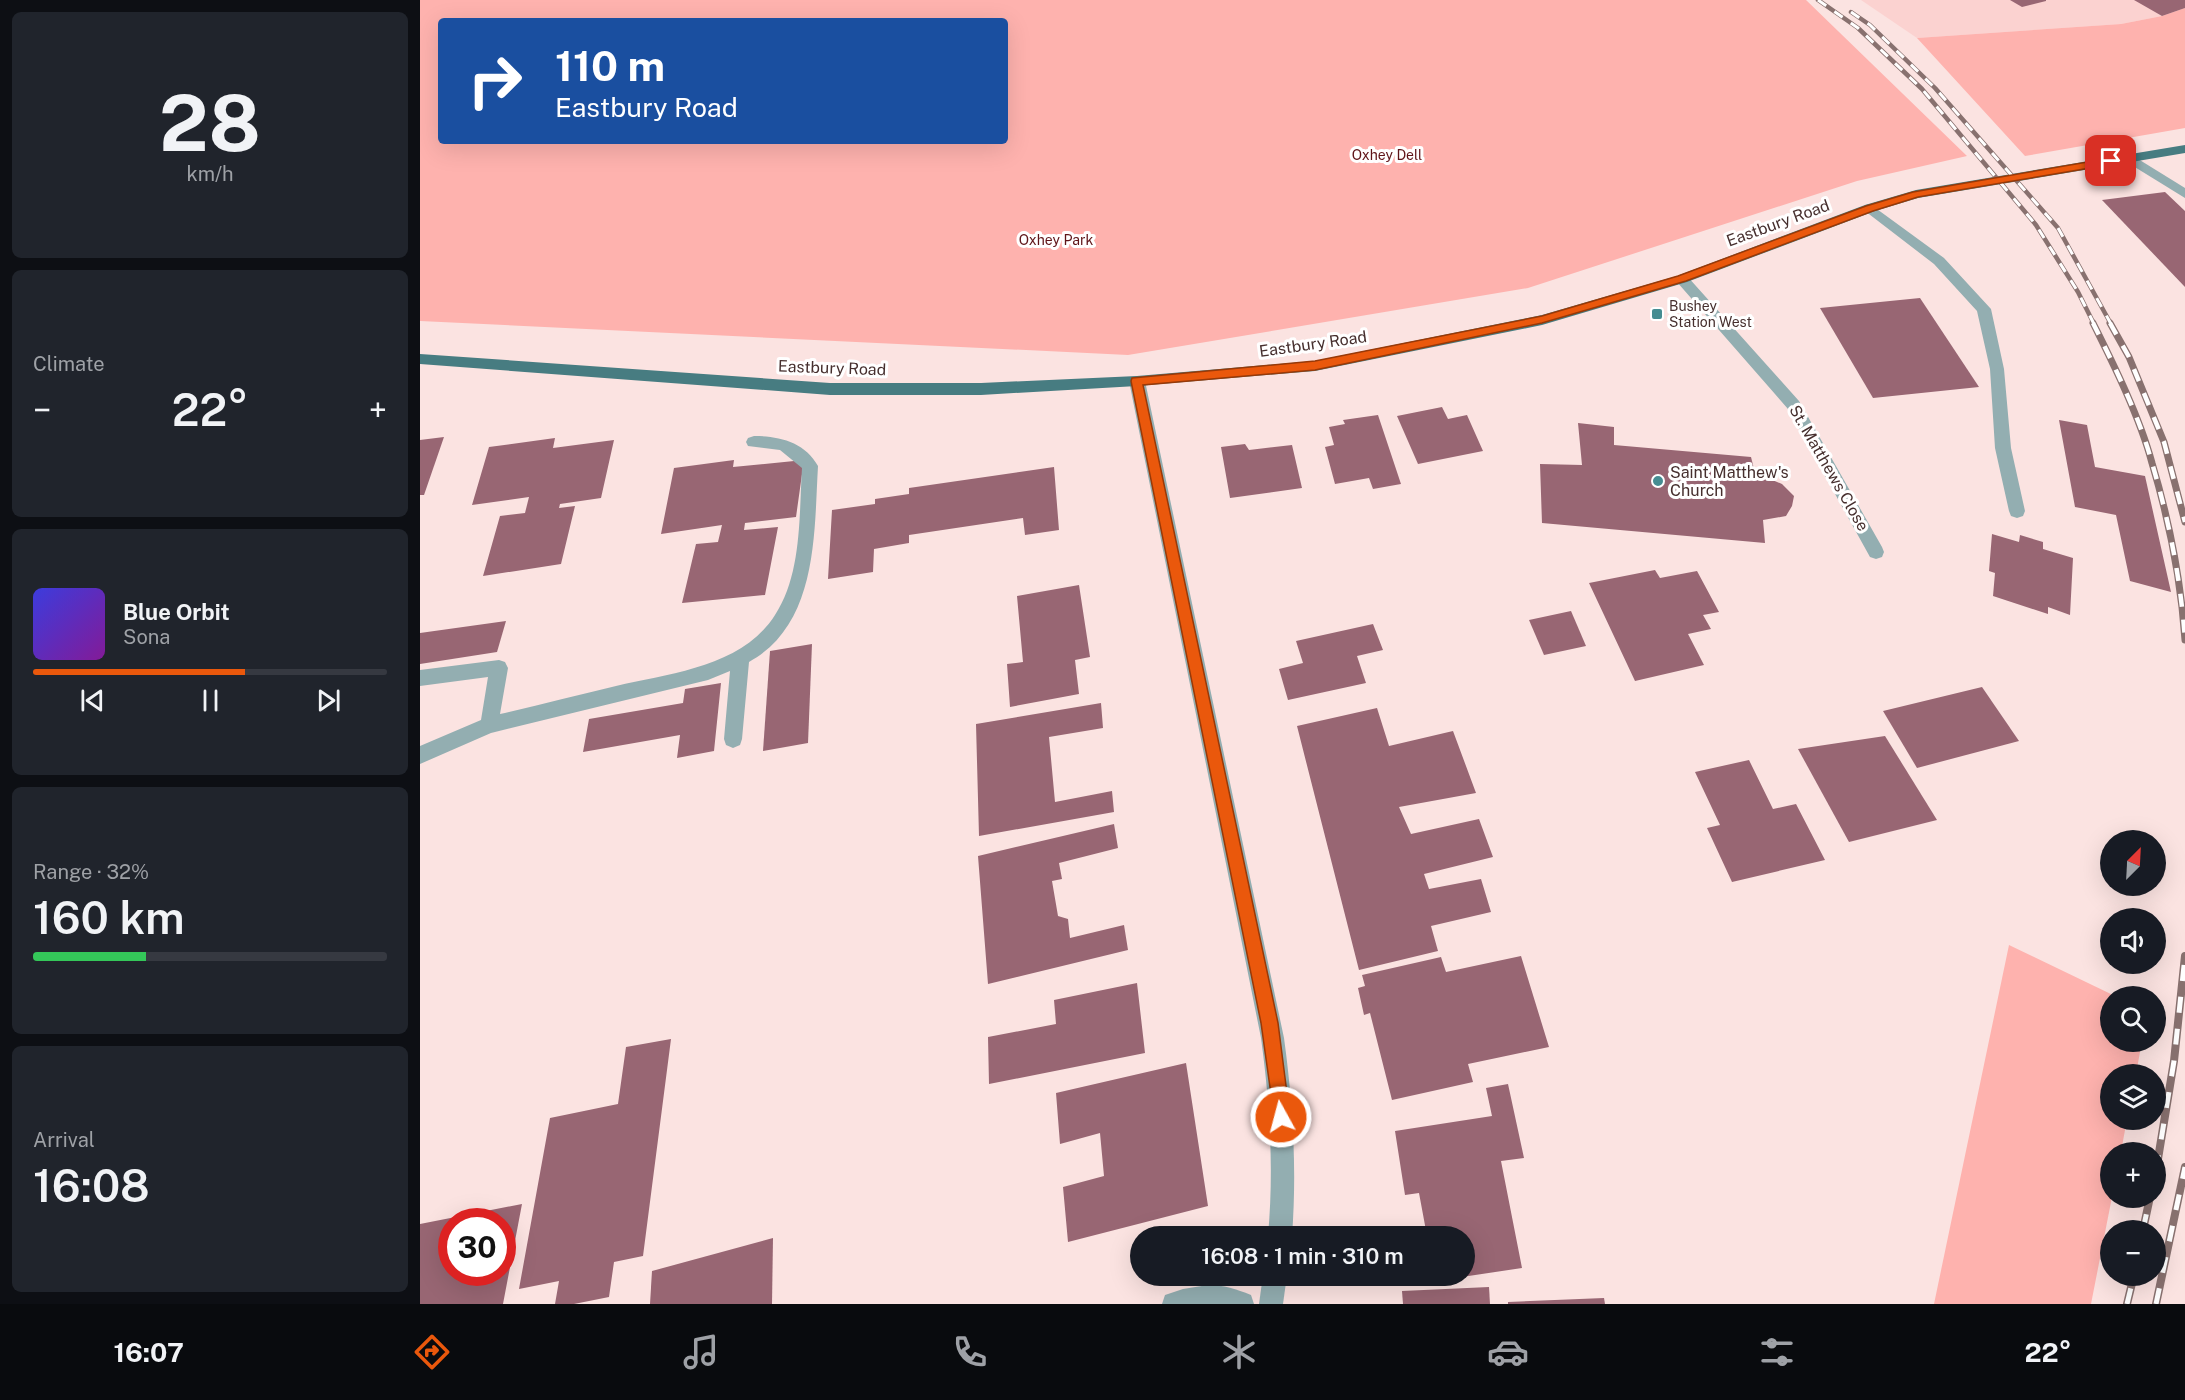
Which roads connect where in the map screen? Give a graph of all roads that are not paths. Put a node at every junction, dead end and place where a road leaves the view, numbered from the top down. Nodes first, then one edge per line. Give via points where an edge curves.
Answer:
1 (2185, 149) edge
2 (2130, 158) junction
3 (2185, 194) edge
4 (1870, 208) junction
5 (1682, 279) junction
6 (420, 359) edge
7 (1137, 381) junction
8 (754, 442) dead end
9 (2017, 511) dead end
10 (1876, 552) dead end
11 (740, 658) junction
12 (420, 678) edge
13 (489, 724) junction
14 (733, 739) dead end
15 (420, 754) edge
16 (1281, 1226) edge
17 (1273, 1286) edge
18 (1174, 1304) edge
19 (1242, 1304) edge
20 (1271, 1304) edge

1 - 2 main road, Eastbury Road
2 - 3 street
2 - 4 main road, Eastbury Road via 1936,189
4 - 5 main road, Eastbury Road
4 - 9 street via 1939,261 1984,309 1997,369 2003,448
5 - 7 main road, Eastbury Road via 1542,320 1315,366
5 - 10 street, St. Matthews Close via 1794,405
6 - 7 main road, Eastbury Road via 830,389 981,389
7 - 16 street via 1270,1023 1284,1141
8 - 11 street via 796,449 810,465 803,555 793,597 784,619 767,639
11 - 13 street via 708,672
11 - 14 street
12 - 13 street via 499,668
13 - 15 street
17 - 20 street
18 - 19 street via 1226,1297

